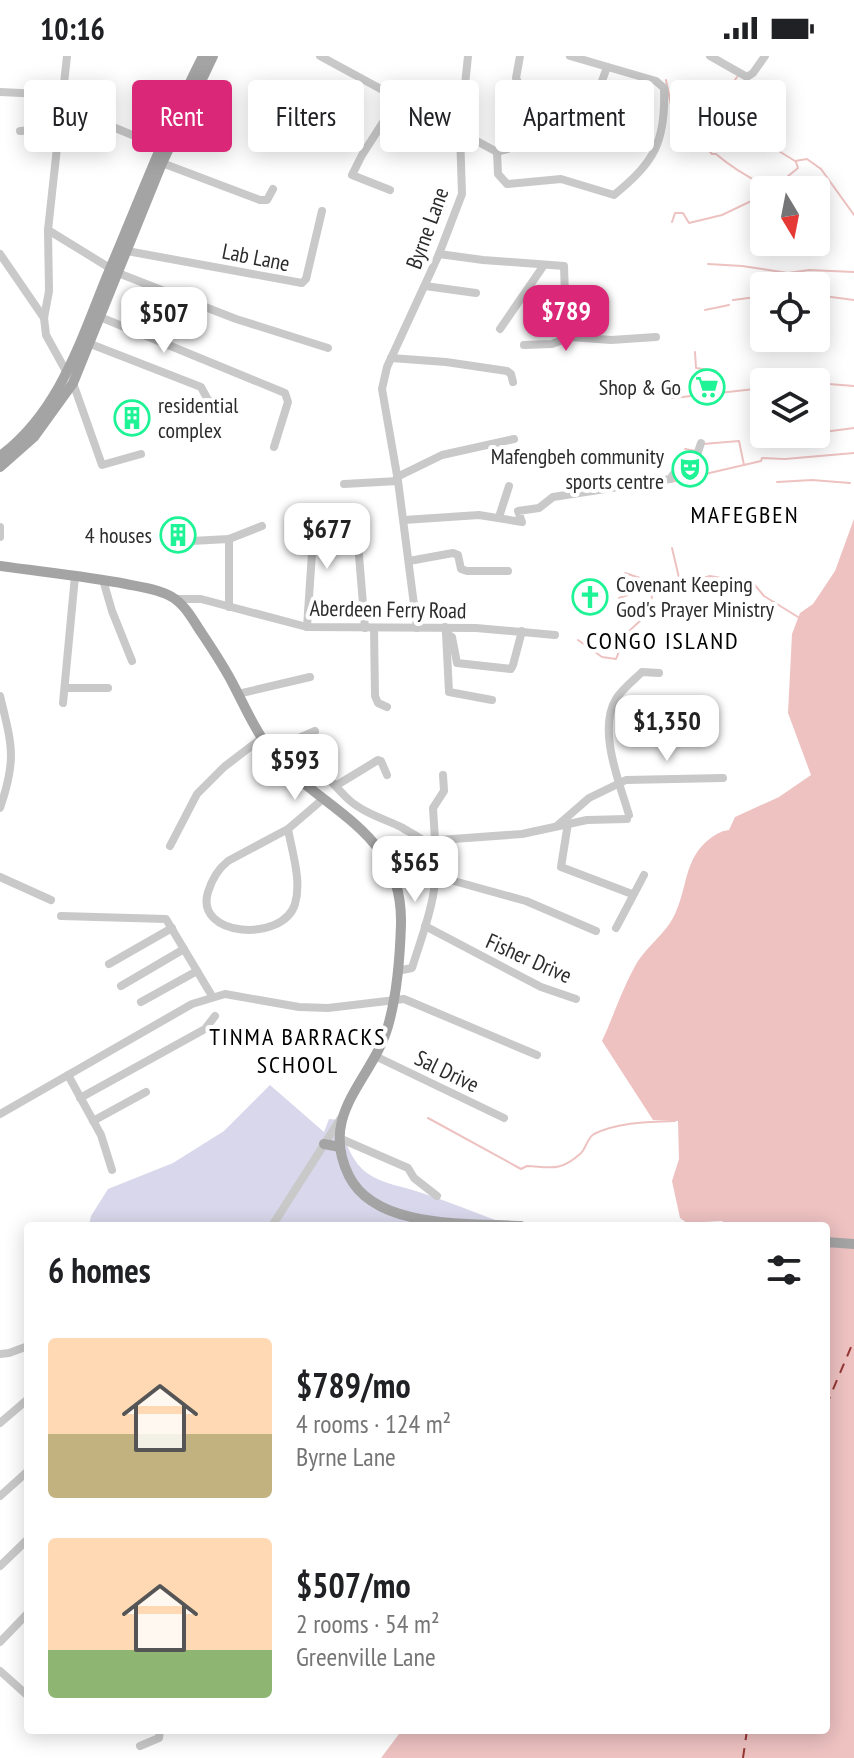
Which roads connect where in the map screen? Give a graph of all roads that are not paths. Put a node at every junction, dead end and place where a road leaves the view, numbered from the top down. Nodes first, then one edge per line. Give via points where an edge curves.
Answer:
1 (67, 56) edge
2 (203, 56) edge
3 (213, 56) edge
4 (320, 56) edge
5 (468, 56) edge
6 (520, 56) edge
7 (570, 56) edge
8 (607, 56) edge
9 (710, 56) edge
10 (765, 56) edge
11 (604, 66) junction
12 (65, 80) edge
13 (192, 80) edge
14 (466, 80) edge
15 (517, 80) edge
16 (600, 80) edge
17 (653, 80) edge
18 (654, 80) edge
19 (380, 89) edge
20 (0, 92) edge
21 (24, 93) edge
22 (380, 127) edge
23 (20, 131) dead end
24 (24, 131) edge
25 (56, 152) edge
26 (159, 152) edge
27 (461, 152) edge
28 (497, 152) edge
29 (162, 163) junction
30 (273, 189) dead end
31 (390, 190) dead end
32 (322, 211) dead end
33 (48, 230) junction
34 (127, 251) junction
35 (0, 254) edge
36 (439, 254) junction
37 (544, 265) junction
38 (114, 271) junction
39 (425, 286) junction
40 (476, 293) dead end
41 (100, 317) junction
42 (44, 318) junction
43 (500, 329) dead end
44 (570, 337) junction
45 (656, 337) dead end
46 (88, 343) junction
47 (524, 345) dead end
48 (328, 348) dead end
49 (391, 358) junction
50 (67, 373) junction
51 (513, 382) dead end
52 (73, 383) junction
53 (222, 405) dead end
54 (514, 439) dead end
55 (701, 443) dead end
56 (274, 447) dead end
57 (141, 454) dead end
58 (0, 456) edge
59 (0, 467) edge
60 (398, 479) junction
61 (344, 484) dead end
62 (509, 486) dead end
63 (355, 507) dead end
64 (308, 517) dead end
65 (499, 517) junction
66 (404, 520) junction
67 (262, 526) dead end
68 (0, 527) edge
69 (0, 537) edge
70 (229, 539) junction
71 (191, 541) dead end
72 (409, 561) junction
73 (0, 566) edge
74 (508, 571) dead end
75 (75, 576) junction
76 (103, 580) junction
77 (176, 599) junction
78 (229, 607) junction
79 (307, 627) junction
80 (370, 628) junction
81 (417, 628) junction
82 (446, 630) junction
83 (522, 631) junction
84 (555, 635) dead end
85 (132, 661) dead end
86 (659, 673) dead end
87 (310, 677) dead end
88 (65, 688) junction
89 (108, 688) dead end
90 (238, 694) junction
91 (0, 696) edge
92 (492, 700) dead end
93 (63, 703) dead end
94 (387, 707) dead end
95 (315, 731) dead end
96 (262, 738) junction
97 (271, 750) junction
98 (282, 762) junction
99 (0, 775) edge
100 (12, 775) junction
101 (387, 775) dead end
102 (443, 775) dead end
103 (723, 778) dead end
104 (618, 782) junction
105 (337, 785) junction
106 (323, 799) junction
107 (0, 808) edge
108 (568, 823) junction
109 (558, 825) junction
110 (288, 829) junction
111 (430, 841) junction
112 (170, 846) dead end
113 (644, 875) dead end
114 (436, 876) junction
115 (0, 877) edge
116 (632, 894) junction
117 (51, 900) dead end
118 (61, 916) dead end
119 (425, 926) junction
120 (172, 928) junction
121 (616, 928) dead end
122 (596, 931) dead end
123 (184, 949) junction
124 (109, 964) dead end
125 (197, 971) junction
126 (397, 971) junction
127 (121, 986) dead end
128 (212, 996) junction
129 (399, 999) junction
130 (576, 999) dead end
131 (141, 1002) dead end
132 (215, 1016) dead end
133 (537, 1055) dead end
134 (375, 1056) junction
135 (68, 1075) junction
136 (146, 1092) dead end
137 (80, 1098) junction
138 (1, 1112) edge
139 (341, 1118) junction
140 (504, 1118) dead end
141 (93, 1121) junction
142 (340, 1143) junction
143 (324, 1144) junction
144 (112, 1170) dead end
145 (437, 1196) dead end
146 (275, 1222) edge
147 (468, 1222) edge
148 (830, 1242) edge
149 (854, 1244) edge
150 (24, 1347) edge
151 (0, 1354) edge
152 (24, 1402) edge
153 (0, 1423) edge
154 (24, 1475) edge
155 (0, 1496) edge
156 (24, 1543) edge
157 (0, 1566) edge
158 (24, 1617) edge
159 (0, 1642) edge
160 (0, 1671) edge
161 (24, 1692) edge
162 (160, 1734) edge
163 (140, 1746) dead end

1 - 12 street
2 - 13 main road
3 - 29 main road
4 - 19 street
5 - 14 street, Byrne Lane
6 - 15 street
7 - 11 street
8 - 11 street
9 - 10 street via 747,77
11 - 16 street
11 - 17 street
18 - 28 street via 664,88 654,156 614,195 561,179 507,184 498,174
20 - 21 street
22 - 31 street via 353,177
23 - 24 street
25 - 33 street
26 - 38 main road
27 - 36 street, Byrne Lane via 462,194
29 - 30 street via 260,200 267,200
29 - 34 main road
32 - 34 street, Lab Lane via 302,283
33 - 38 street
33 - 42 street
34 - 38 main road
35 - 42 street
36 - 37 street
36 - 39 street, Byrne Lane
37 - 43 street
37 - 44 street via 564,266
38 - 41 main road
38 - 48 street
38 - 50 main road
39 - 40 street
39 - 49 street, Byrne Lane
41 - 46 main road
41 - 56 street via 288,396
42 - 50 street via 46,335
44 - 45 street
44 - 47 street
46 - 52 main road
46 - 53 street via 201,387 208,400
49 - 51 street via 507,371
49 - 60 street, Byrne Lane via 382,389
50 - 58 main road via 44,412
52 - 57 street via 102,465
52 - 59 main road via 34,437
54 - 60 street via 442,455
55 - 65 street via 696,458 682,463 670,479 553,497 539,508 518,511 522,522
60 - 61 street
60 - 66 street, Byrne Lane
62 - 65 street
63 - 80 street
64 - 79 street via 312,553
65 - 66 street
66 - 72 street, Byrne Lane
67 - 70 street
68 - 69 street
70 - 71 street
70 - 78 street
72 - 74 street via 453,553 467,571
72 - 81 street, Byrne Lane
73 - 75 main road
75 - 76 main road
75 - 88 street
76 - 77 main road
76 - 85 street
77 - 78 street, Aberdeen Ferry Road via 193,597
77 - 90 main road
78 - 79 street, Aberdeen Ferry Road
79 - 80 street, Aberdeen Ferry Road
80 - 81 street, Aberdeen Ferry Road
80 - 94 street via 375,696
81 - 82 street, Aberdeen Ferry Road
82 - 83 street, Aberdeen Ferry Road
82 - 83 street via 457,663 506,669 513,665
82 - 92 street via 449,692
83 - 84 street, Aberdeen Ferry Road
86 - 104 street via 642,672 616,699 610,731
87 - 90 street
88 - 89 street
88 - 93 street
90 - 96 main road
91 - 100 street
95 - 97 street
96 - 97 main road
96 - 112 street via 197,794
97 - 98 main road
98 - 105 street via 298,760
98 - 106 main road
99 - 100 street
100 - 107 street
101 - 105 street via 378,760
102 - 111 street via 444,791 433,808
103 - 104 street
104 - 108 street via 628,817
104 - 109 street
105 - 111 street via 355,804
106 - 110 street
106 - 126 main road via 376,843 395,874 401,909
108 - 109 street
108 - 116 street via 561,867
109 - 111 street via 522,834
110 - 110 street via 297,879 290,914 263,929 227,926 211,918 206,897 219,868
111 - 114 street
113 - 116 street
114 - 119 street
114 - 122 street via 526,901
115 - 117 street
116 - 121 street
118 - 120 street via 155,917 166,919
119 - 126 street via 412,968
119 - 130 street, Fisher Drive via 541,987
120 - 123 street
120 - 124 street
123 - 125 street
123 - 127 street
125 - 128 street
125 - 131 street
126 - 129 main road
128 - 129 street via 328,1008
128 - 135 street
129 - 133 street
129 - 134 main road
132 - 137 street via 205,1029
134 - 139 main road
134 - 140 street, Sal Drive
135 - 137 street
135 - 138 street
136 - 141 street
137 - 141 street
139 - 142 main road
139 - 143 street
141 - 144 street
142 - 143 main road
142 - 145 street via 408,1168
142 - 147 main road via 357,1189 381,1207 415,1218
143 - 146 street
148 - 149 main road
150 - 151 street
152 - 153 street
154 - 155 street
156 - 157 street
158 - 159 street
160 - 161 street
162 - 163 street

